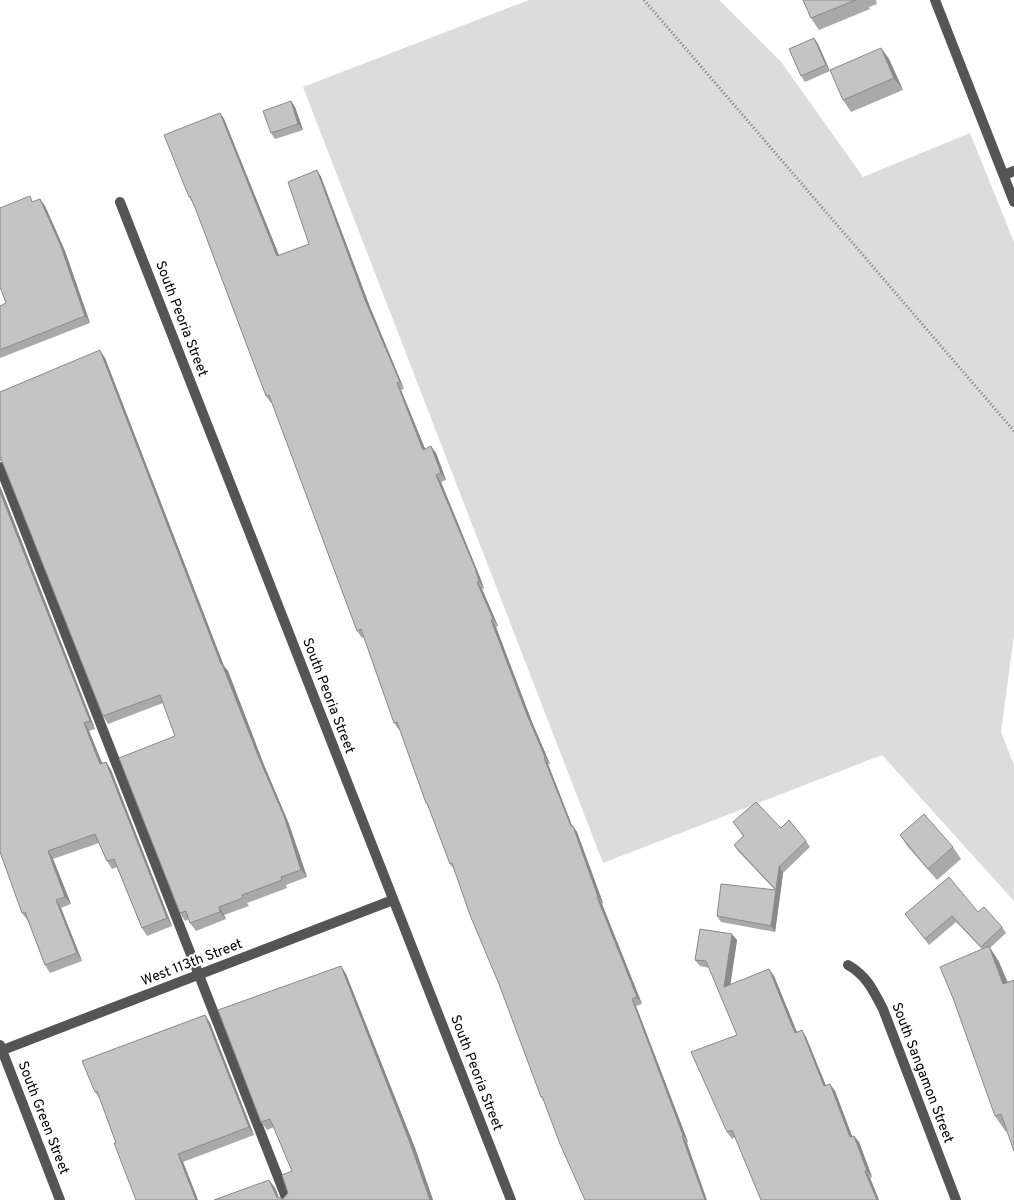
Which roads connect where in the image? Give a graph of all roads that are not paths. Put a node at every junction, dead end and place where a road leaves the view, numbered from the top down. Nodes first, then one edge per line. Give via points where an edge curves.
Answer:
1 (935, 0) edge
2 (1014, 172) edge
3 (1004, 175) junction
4 (120, 202) dead end
5 (1014, 202) edge
6 (0, 467) edge
7 (393, 900) junction
8 (848, 965) dead end
9 (198, 975) junction
10 (1, 1049) edge
11 (60, 1200) edge
12 (287, 1200) edge
13 (511, 1200) edge
14 (956, 1200) edge

1 - 3 street
2 - 3 street
3 - 5 street
4 - 7 street, South Peoria Street
6 - 9 street
7 - 9 street, West 113th Street
7 - 13 street, South Peoria Street
8 - 14 street, South Sangamon Street via 860,972 873,988 883,1009
9 - 10 street, West 113th Street
9 - 12 street
10 - 11 street, South Green Street

